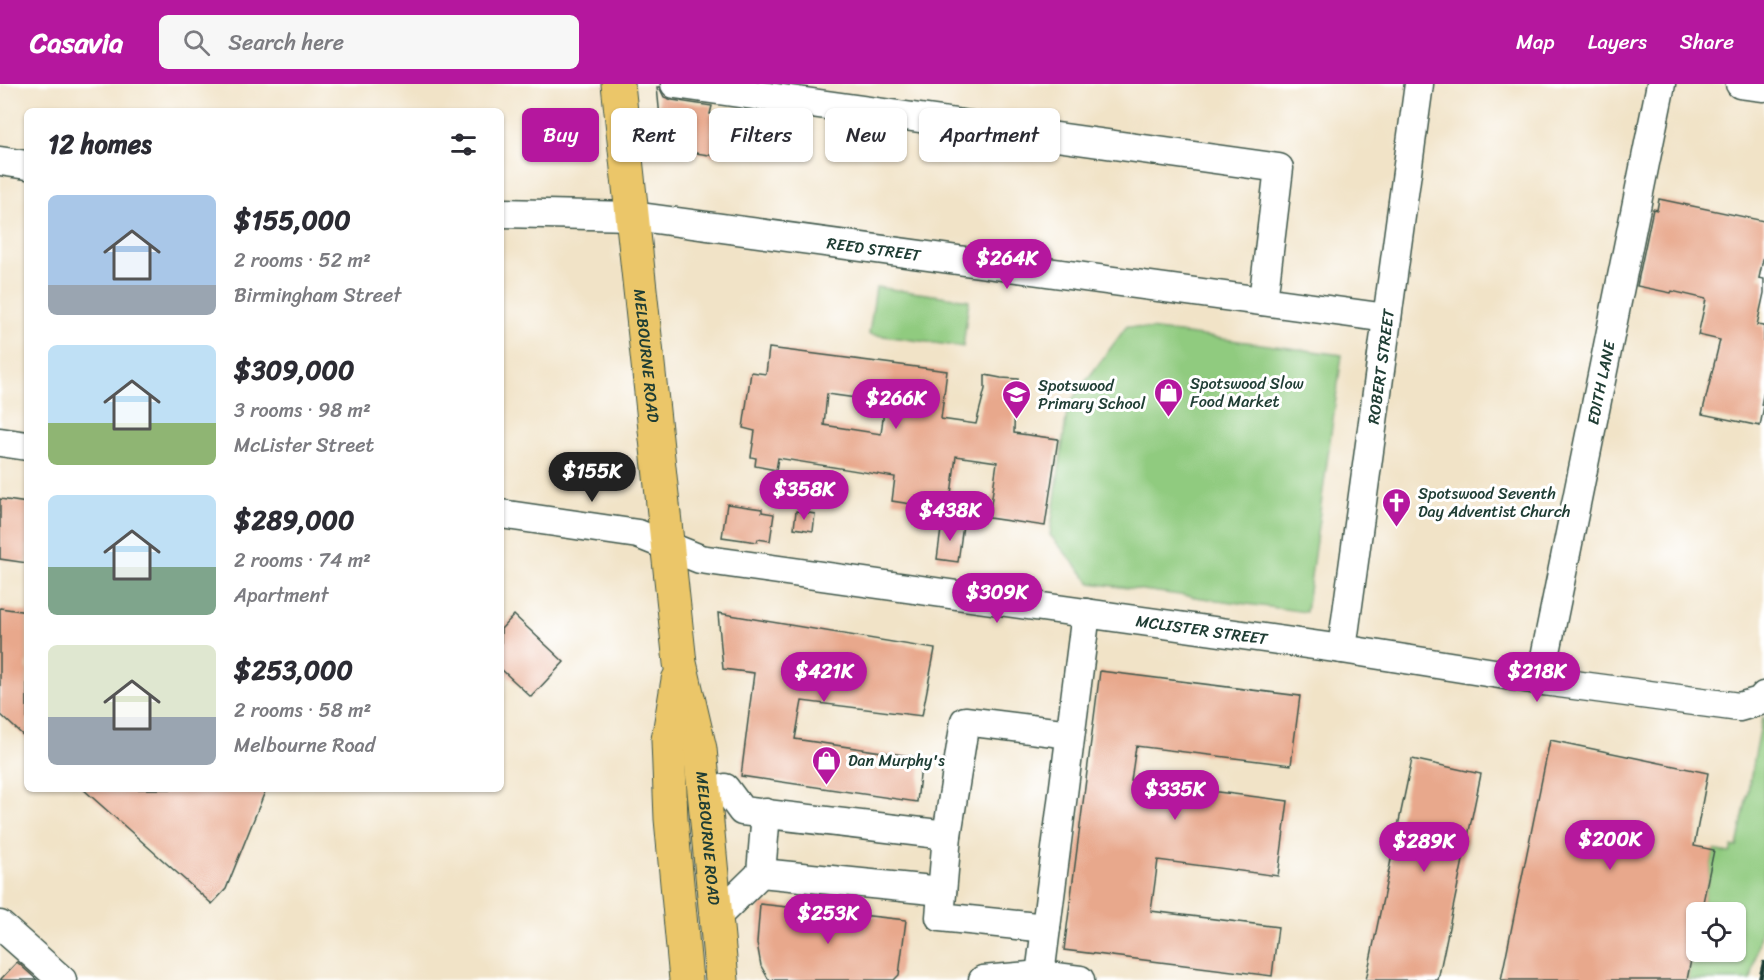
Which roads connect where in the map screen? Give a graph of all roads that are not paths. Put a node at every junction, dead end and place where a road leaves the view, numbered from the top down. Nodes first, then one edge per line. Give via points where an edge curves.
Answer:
1 (618, 84) edge
2 (675, 84) edge
3 (1419, 84) edge
4 (1661, 84) edge
5 (1740, 84) edge
6 (1764, 87) edge
7 (0, 161) edge
8 (24, 165) edge
9 (504, 213) edge
10 (633, 216) junction
11 (1263, 301) junction
12 (1387, 318) junction
13 (0, 442) edge
14 (24, 446) edge
15 (504, 514) edge
16 (668, 546) junction
17 (1086, 613) junction
18 (1342, 649) junction
19 (681, 663) junction
20 (1544, 681) junction
21 (1751, 701) edge
22 (1070, 734) junction
23 (725, 788) dead end
24 (766, 813) junction
25 (947, 835) junction
26 (761, 873) junction
27 (942, 891) junction
28 (716, 918) junction
29 (0, 925) edge
30 (1046, 928) junction
31 (724, 971) edge
32 (1040, 975) junction
33 (62, 980) edge
34 (686, 980) edge
35 (984, 980) edge
36 (1080, 980) edge

1 - 10 main road, MELBOURNE ROAD
2 - 11 street via 1279,168
3 - 12 street, ROBERT STREET
4 - 20 street, EDITH LANE
5 - 6 street
7 - 8 street
9 - 10 street, REED STREET
10 - 11 street, REED STREET
10 - 16 main road, MELBOURNE ROAD
11 - 12 street, REED STREET
12 - 18 street, ROBERT STREET
13 - 14 street
15 - 16 street, MCLISTER STREET via 638,534
16 - 17 street, MCLISTER STREET via 699,559
16 - 19 main road, MELBOURNE ROAD
17 - 18 street, MCLISTER STREET
17 - 22 street
18 - 20 street, MCLISTER STREET
19 - 28 main road, MELBOURNE ROAD via 700,748
19 - 34 main road, MELBOURNE ROAD via 668,740
20 - 21 street, MCLISTER STREET
22 - 25 street via 965,721
22 - 30 street
23 - 24 street via 742,811
24 - 25 street
24 - 26 street
25 - 27 street
26 - 27 street
26 - 28 street
27 - 30 street via 940,917
28 - 31 main road, MELBOURNE ROAD
29 - 33 street
30 - 32 street
32 - 35 street
32 - 36 street

